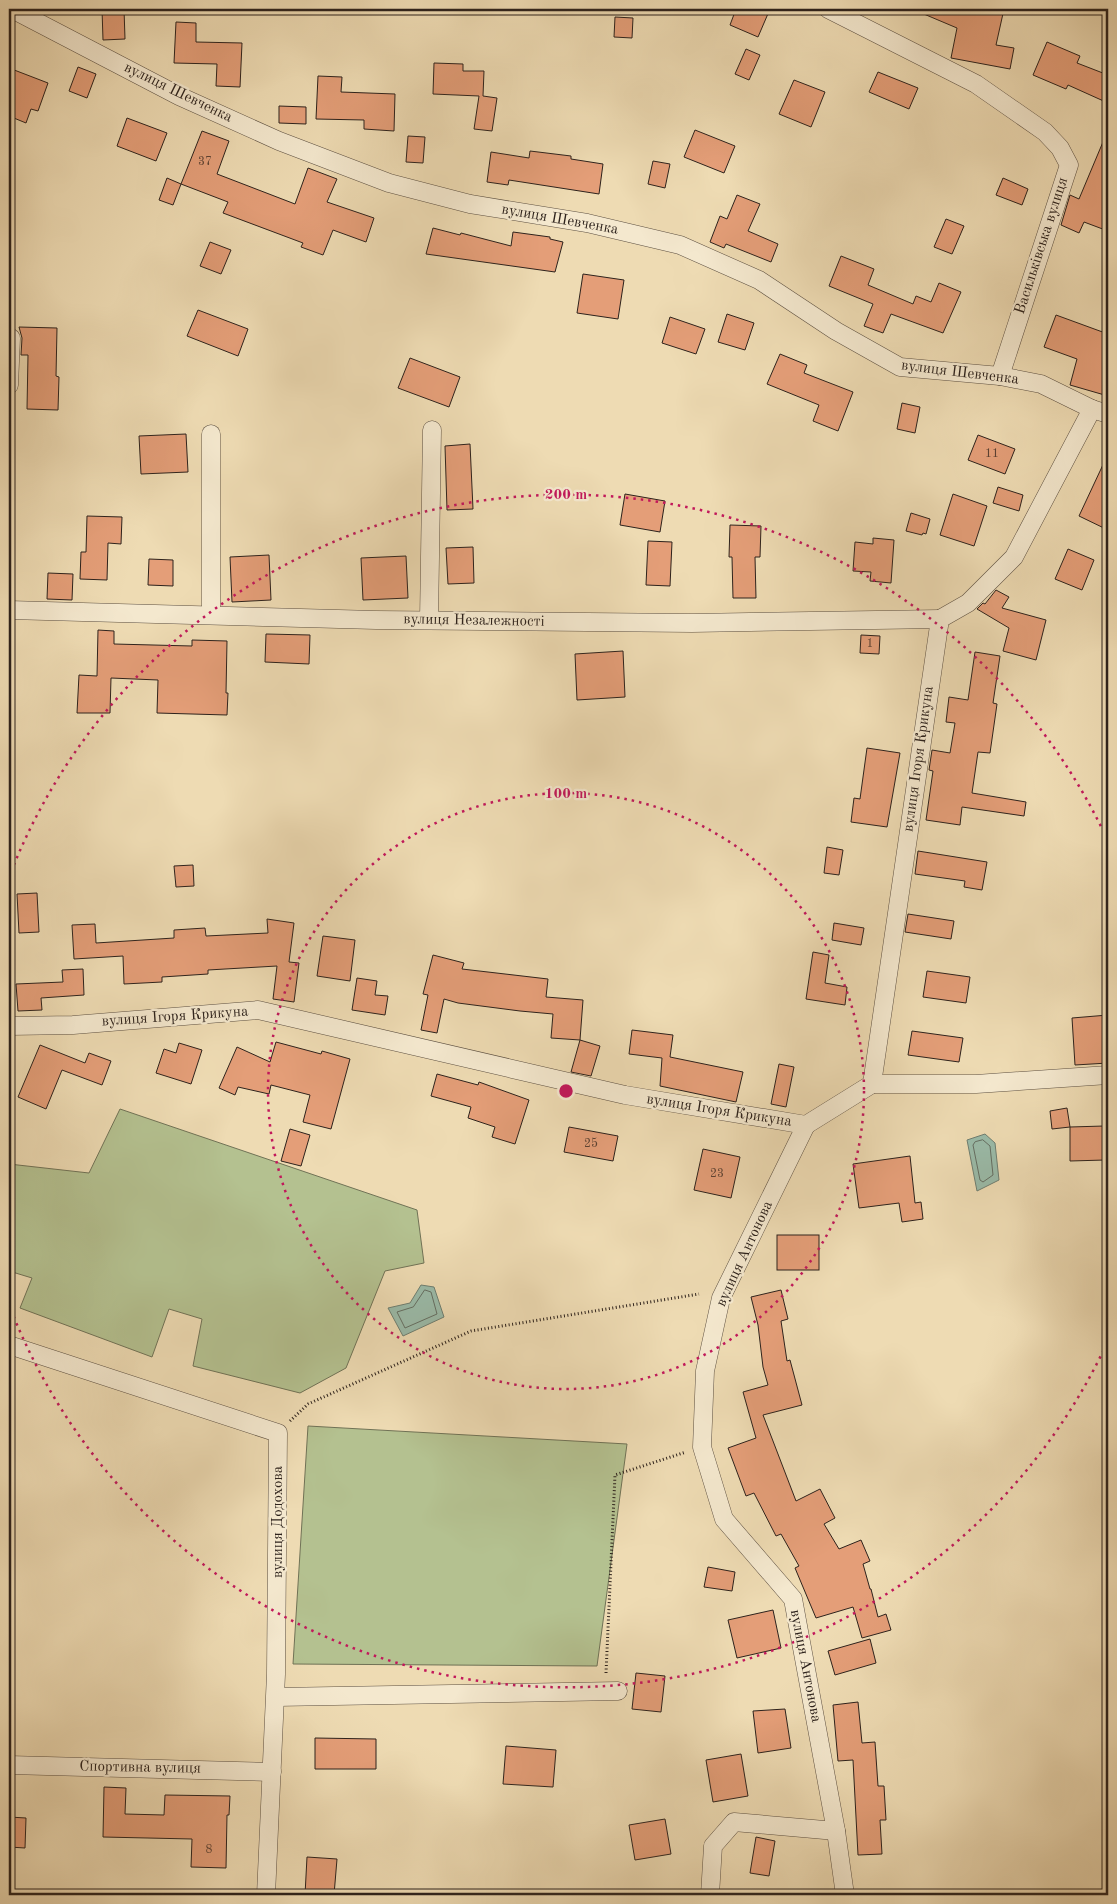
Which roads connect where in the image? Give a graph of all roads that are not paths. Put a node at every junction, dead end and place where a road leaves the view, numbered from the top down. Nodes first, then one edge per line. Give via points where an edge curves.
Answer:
1 (12, 9) edge
2 (828, 9) edge
3 (11, 338) dead end
4 (1000, 376) junction
5 (9, 385) edge
6 (1100, 412) edge
7 (432, 430) dead end
8 (211, 434) dead end
9 (9, 610) edge
10 (211, 615) junction
11 (940, 619) junction
12 (429, 620) junction
13 (9, 1026) edge
14 (1108, 1075) edge
15 (872, 1084) junction
16 (806, 1125) junction
17 (9, 1345) edge
18 (611, 1691) road end
19 (276, 1697) junction
20 (9, 1765) edge
21 (272, 1772) junction
22 (836, 1831) junction
23 (266, 1895) edge
24 (710, 1895) edge
25 (845, 1895) edge

1 - 4 street, вулиця Шевченка via 179,96 279,141 388,183 470,204 587,222 680,245 759,280 836,331 900,367
2 - 4 street, Васильківська вулиця via 976,84 1045,132 1060,148 1068,165
3 - 5 street
4 - 6 street, вулиця Шевченка via 1041,384
6 - 11 street via 1014,557 968,603
7 - 12 street
8 - 10 street
9 - 10 street, вулиця Незалежності
10 - 12 street, вулиця Незалежності
11 - 12 street, вулиця Незалежності via 692,623
11 - 15 street, вулиця Ігоря Крикуна
13 - 16 street, вулиця Ігоря Крикуна via 73,1025 258,1010 625,1096
14 - 15 street via 976,1084
15 - 16 street, вулиця Ігоря Крикуна
16 - 22 street, вулиця Антонова via 721,1298 705,1372 702,1447 724,1520 792,1598
17 - 19 street, вулиця Додохова via 278,1433
18 - 19 street
19 - 21 street, вулиця Додохова
20 - 21 street, Спортивна вулиця
21 - 23 street, вулиця Додохова
22 - 24 street via 734,1822 713,1846
22 - 25 street, вулиця Антонова

